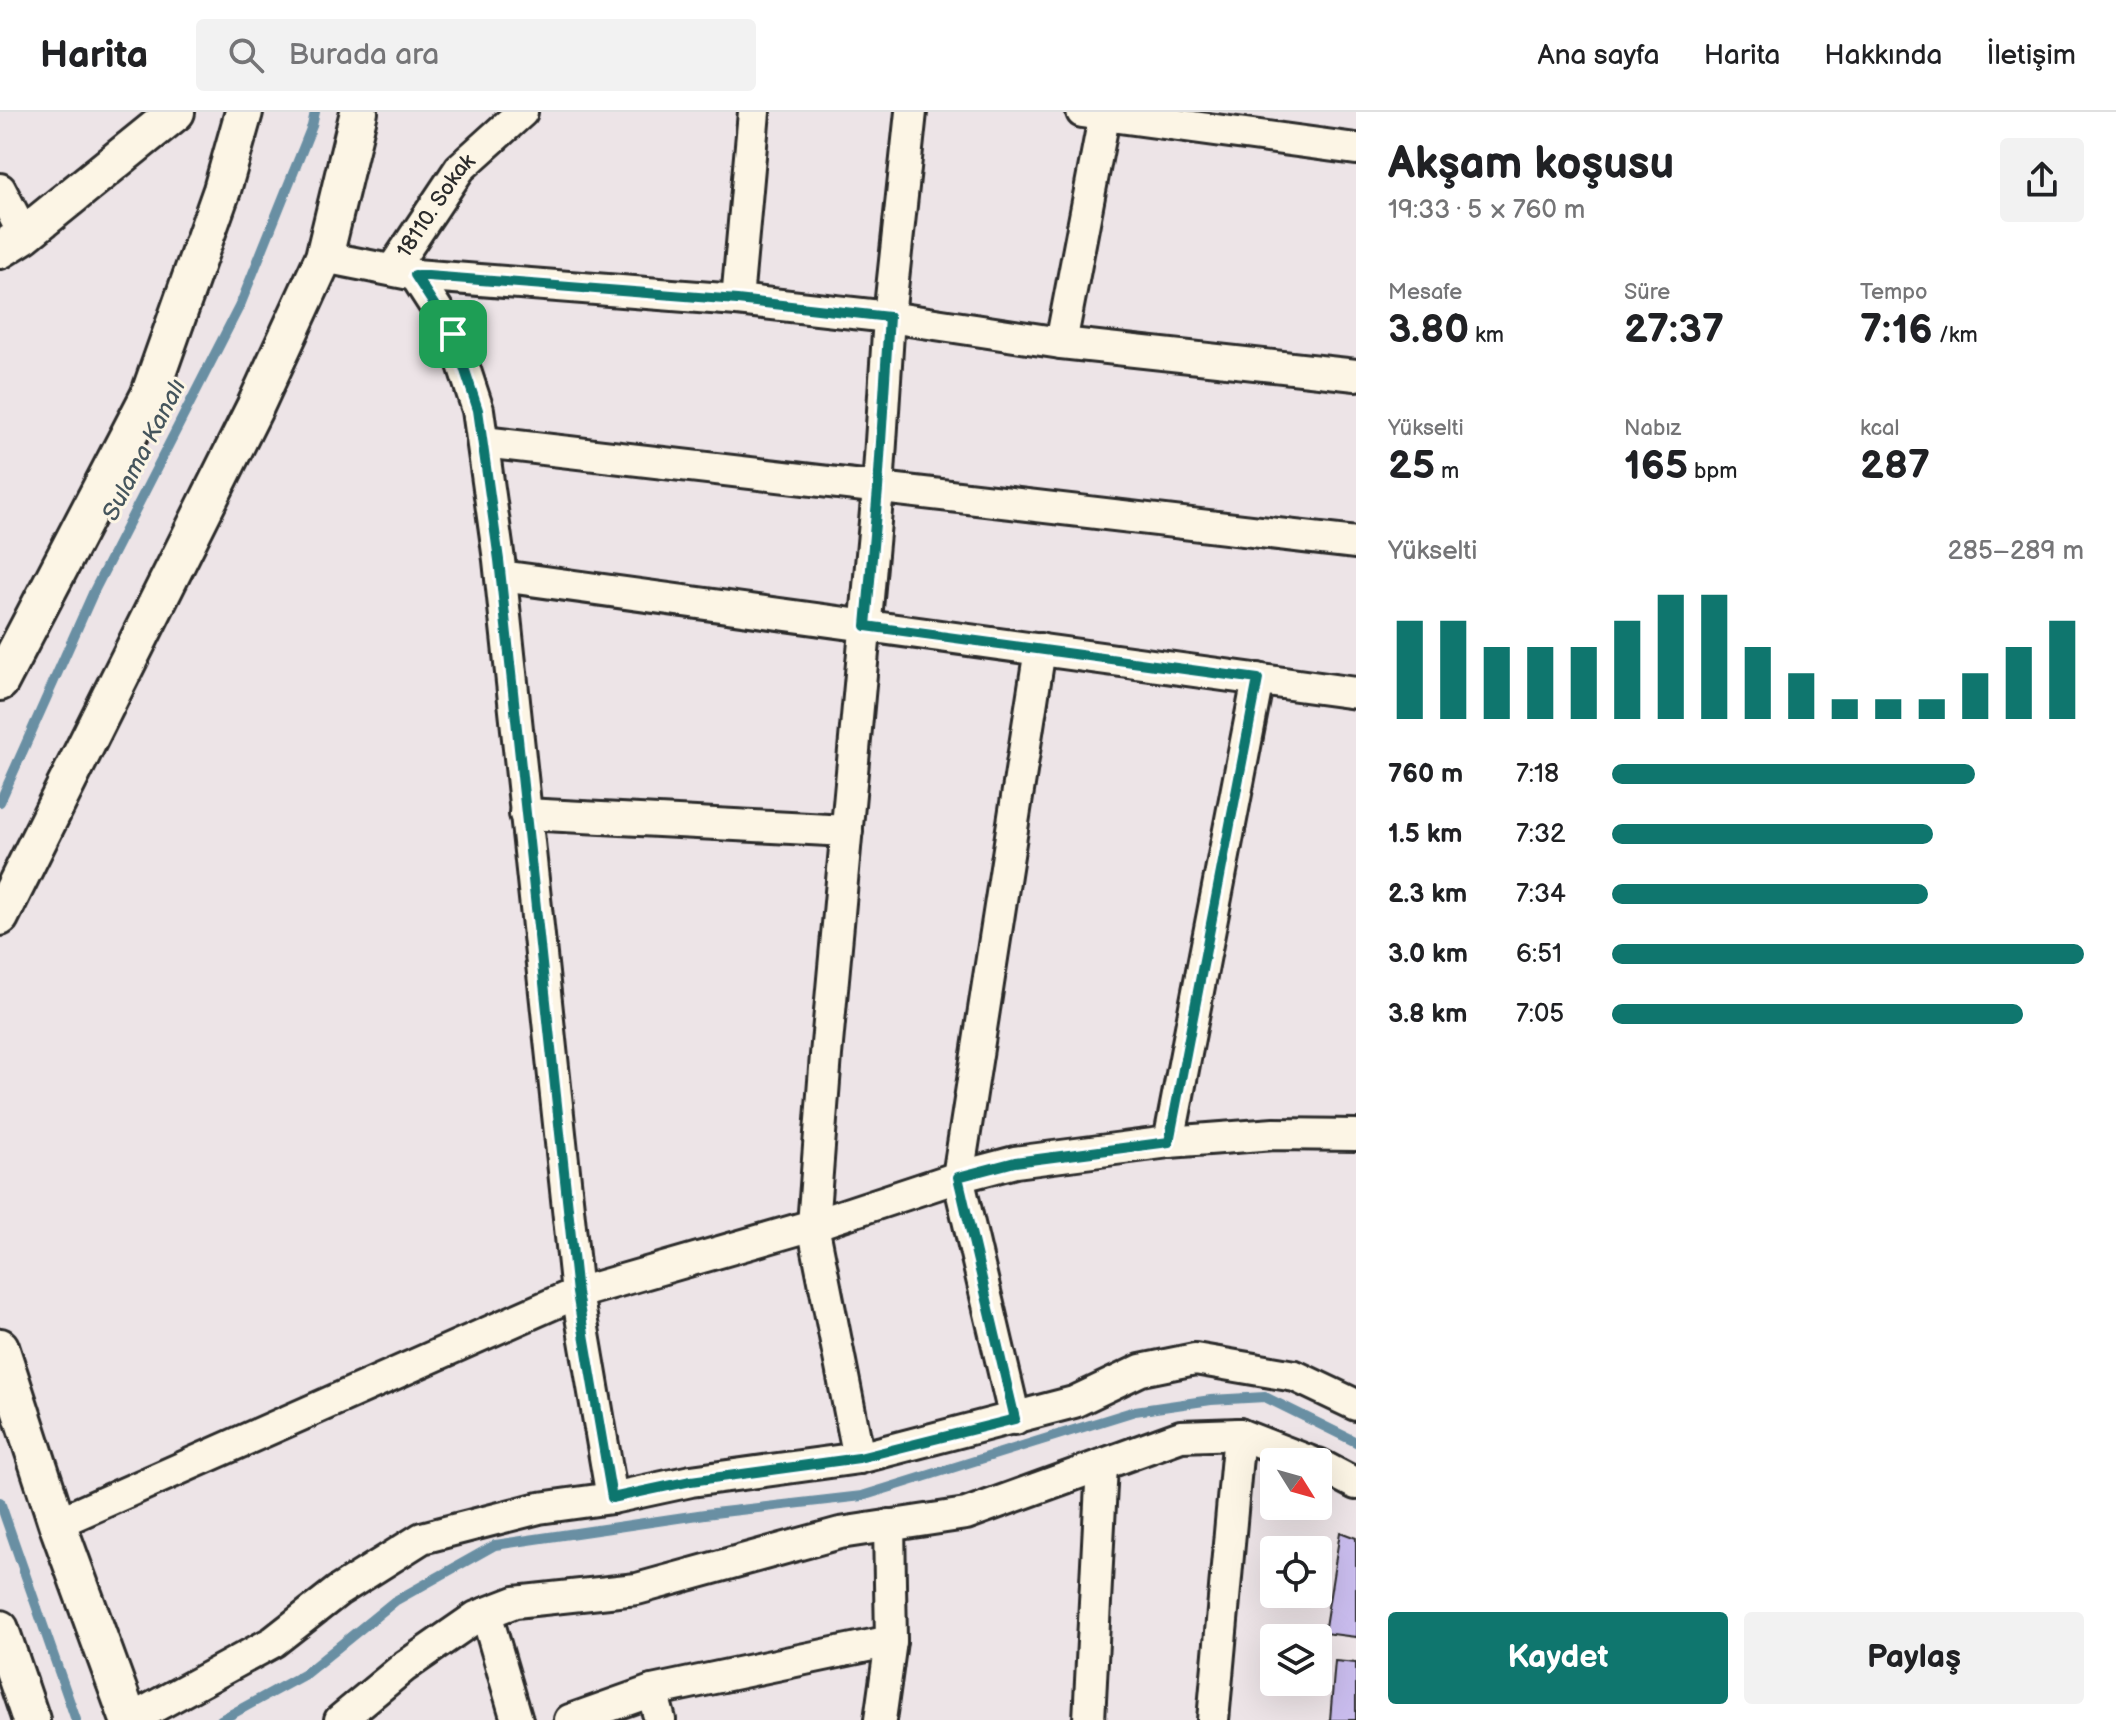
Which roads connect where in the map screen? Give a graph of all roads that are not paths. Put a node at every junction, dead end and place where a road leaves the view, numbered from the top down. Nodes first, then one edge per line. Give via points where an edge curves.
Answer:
1 (176, 112) edge
2 (244, 112) edge
3 (359, 112) edge
4 (522, 112) edge
5 (754, 112) edge
6 (911, 112) edge
7 (1097, 113) edge
8 (1356, 149) edge
9 (0, 189) edge
10 (12, 243) edge
11 (324, 257) junction
12 (404, 273) junction
13 (737, 300) junction
14 (889, 317) junction
15 (1061, 343) junction
16 (1356, 375) edge
17 (483, 442) junction
18 (878, 489) junction
19 (1356, 543) edge
20 (501, 576) junction
21 (866, 626) junction
22 (1040, 649) junction
23 (1258, 679) junction
24 (0, 682) edge
25 (1356, 693) edge
26 (525, 814) junction
27 (847, 831) junction
28 (0, 917) edge
29 (1356, 1135) edge
30 (1169, 1142) junction
31 (958, 1177) junction
32 (813, 1225) junction
33 (577, 1293) junction
34 (0, 1347) edge
35 (1356, 1405) edge
36 (1015, 1419) junction
37 (1239, 1434) junction
38 (1275, 1448) edge
39 (859, 1458) junction
40 (1102, 1465) junction
41 (1332, 1471) edge
42 (1356, 1484) edge
43 (612, 1498) junction
44 (57, 1523) junction
45 (889, 1525) junction
46 (486, 1613) junction
47 (0, 1629) edge
48 (891, 1641) junction
49 (652, 1691) junction
50 (31, 1720) edge
51 (130, 1720) edge
52 (340, 1720) edge
53 (517, 1720) edge
54 (570, 1720) edge
55 (660, 1720) edge
56 (880, 1720) edge
57 (1089, 1720) edge
58 (1213, 1720) edge

1 - 10 street
2 - 24 street via 149,396
3 - 11 street
4 - 12 street, 18110. Sokak via 460,168
5 - 13 street
6 - 14 street
7 - 8 street
7 - 15 street
9 - 10 street
11 - 12 street
11 - 28 street via 255,407
12 - 13 street
12 - 17 street via 453,334
13 - 14 street
14 - 15 street
14 - 18 street
15 - 16 street
17 - 18 street
17 - 20 street
18 - 19 street
18 - 21 street
20 - 21 street
20 - 26 street
21 - 22 street
21 - 27 street
22 - 23 street
22 - 31 street
23 - 25 street
23 - 30 street
26 - 27 street
26 - 33 street
27 - 32 street
29 - 30 street via 1274,1134
30 - 31 street via 1015,1162
31 - 32 street
31 - 36 street
32 - 33 street
32 - 39 street
33 - 43 street
33 - 44 street
34 - 44 street
35 - 36 street via 1295,1376 1195,1359 1141,1370 1074,1402
36 - 39 street
37 - 38 street
37 - 40 street via 1181,1436
37 - 58 street
39 - 43 street via 691,1481
40 - 45 street via 966,1514
40 - 57 street
41 - 42 street
43 - 51 street via 539,1508 422,1538 338,1591 273,1642
44 - 51 street
45 - 46 street via 840,1533 637,1589 515,1602
45 - 48 street
46 - 52 street via 404,1667
46 - 53 street
47 - 50 street
48 - 49 street
48 - 56 street
49 - 54 street
49 - 55 street

